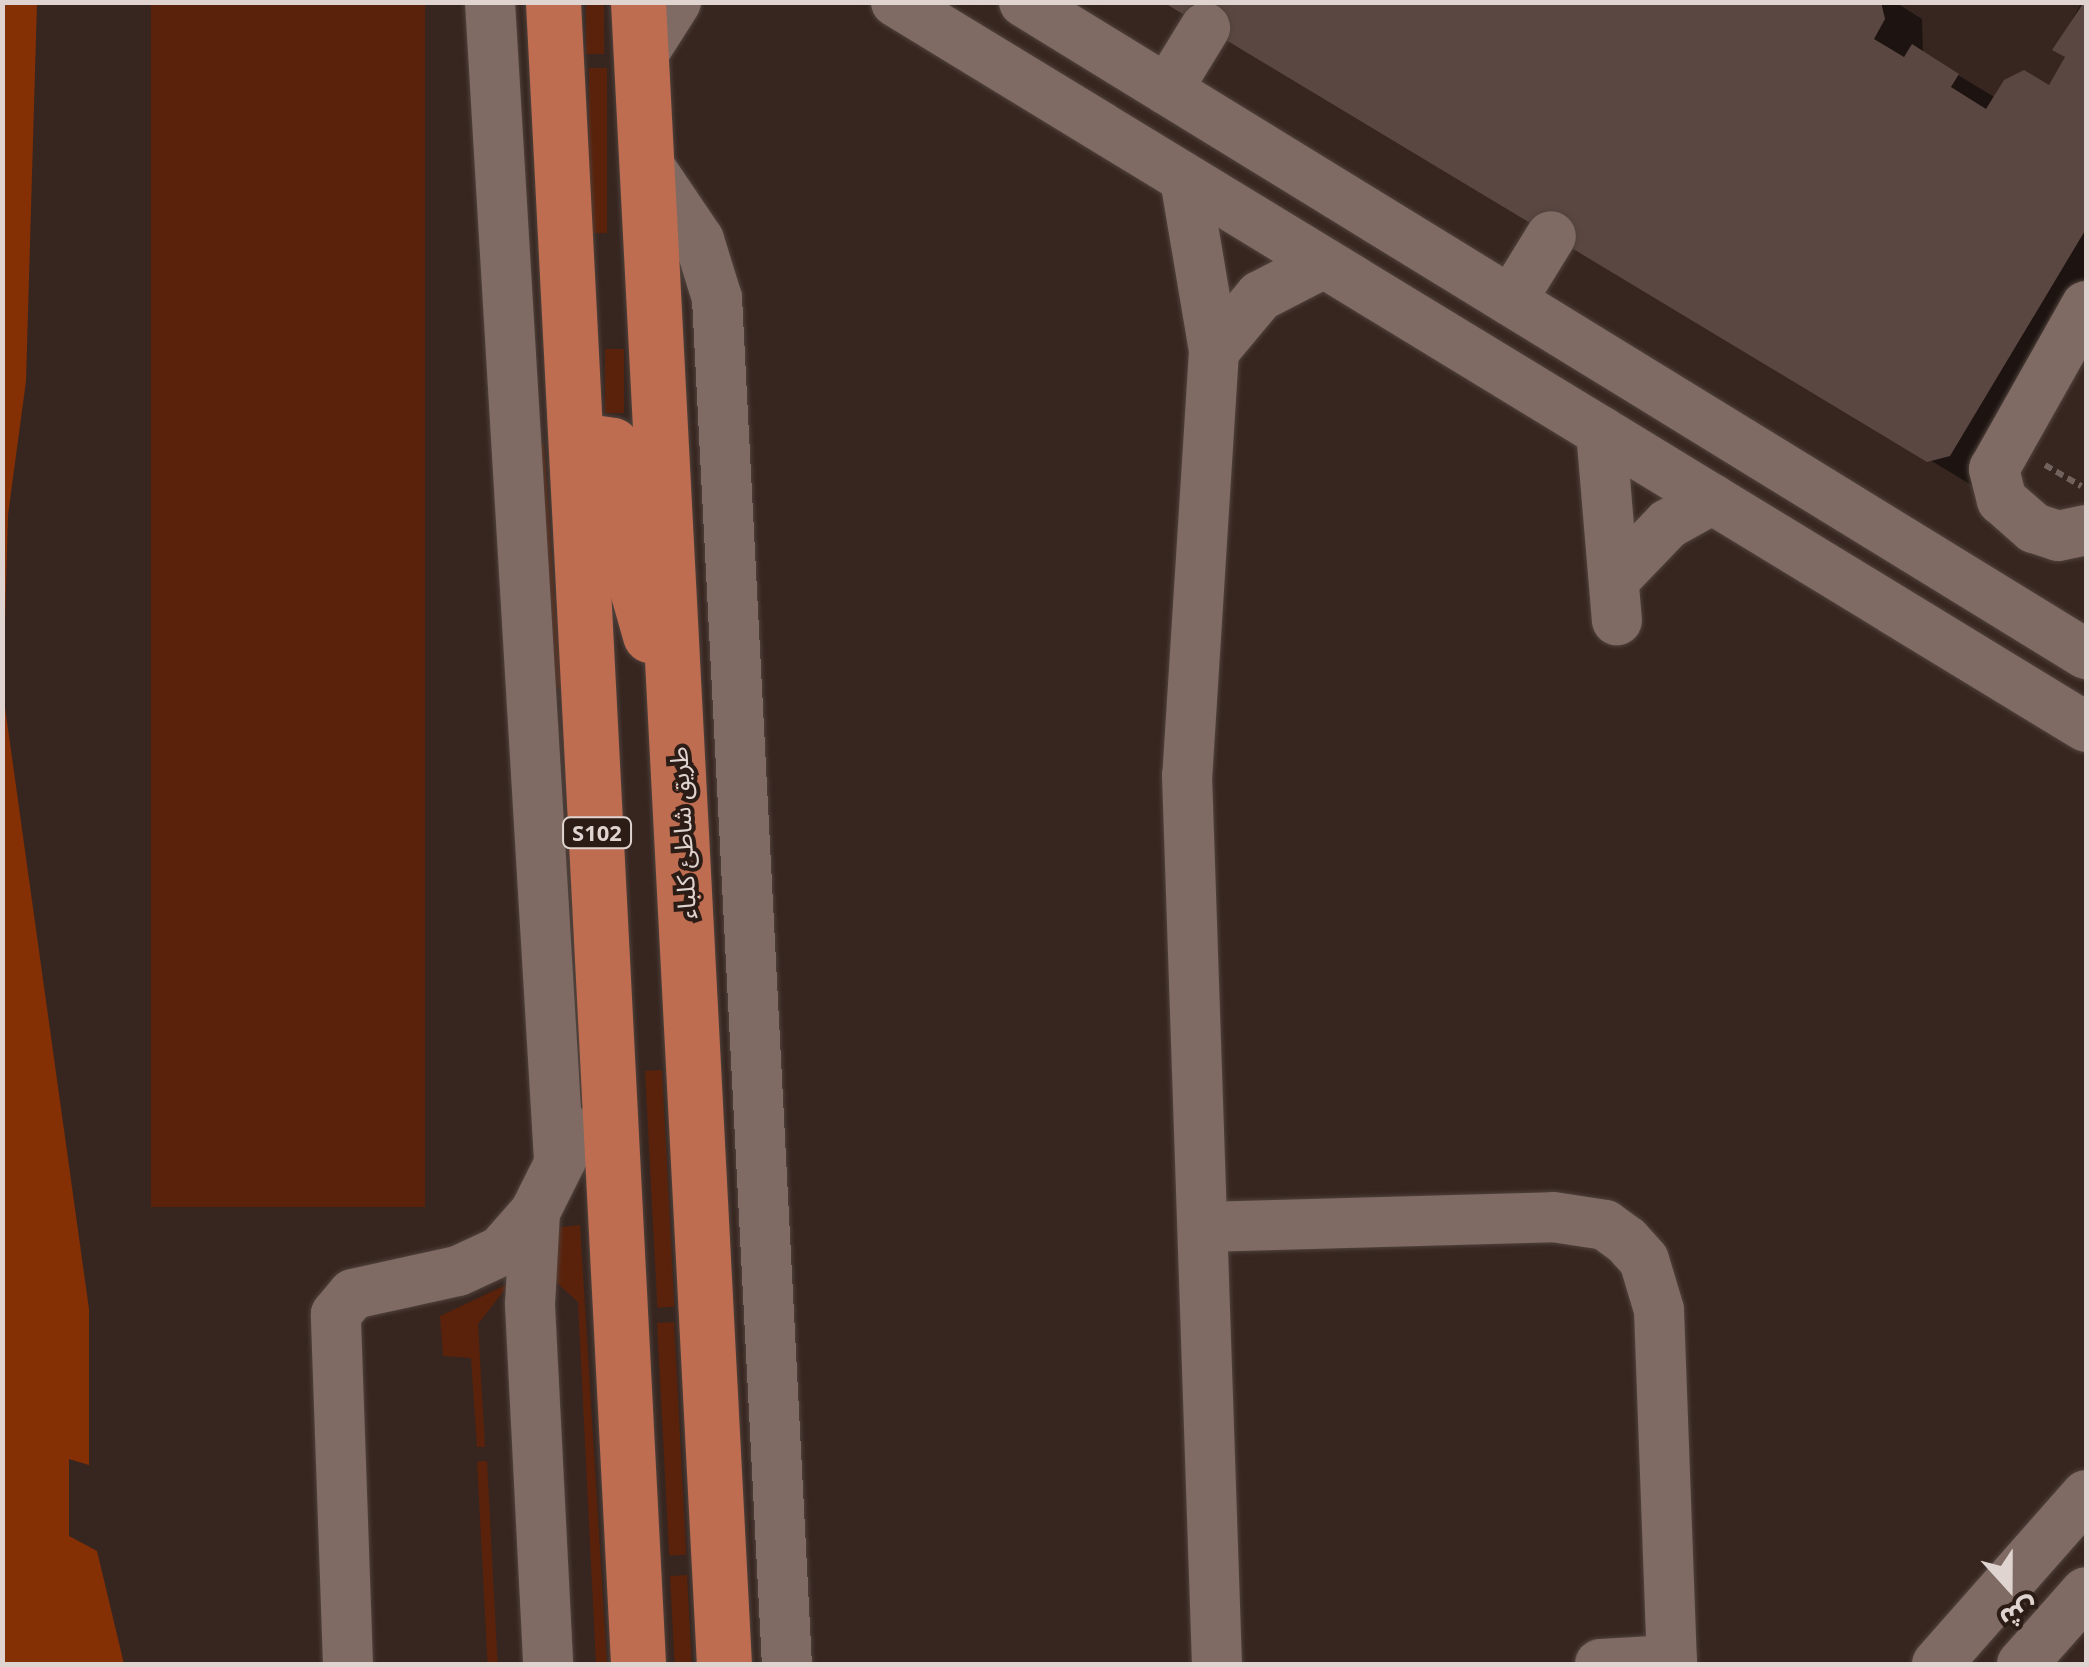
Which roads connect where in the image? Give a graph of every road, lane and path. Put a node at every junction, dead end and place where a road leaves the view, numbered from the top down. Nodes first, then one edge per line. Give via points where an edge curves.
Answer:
1 (490, 2) edge
2 (553, 2) edge
3 (638, 2) edge
4 (676, 2) edge
5 (896, 2) edge
6 (1024, 2) edge
7 (1205, 28) dead end
8 (641, 57) junction
9 (1167, 90) junction
10 (647, 163) junction
11 (1185, 179) junction
12 (1551, 236) dead end
13 (1324, 263) junction
14 (1511, 301) junction
15 (2086, 306) edge
16 (1214, 351) junction
17 (1601, 432) junction
18 (578, 440) junction
19 (1713, 499) junction
20 (2086, 530) edge
21 (2086, 654) edge
22 (674, 682) junction
23 (2086, 726) edge
24 (609, 1071) junction
25 (559, 1160) junction
26 (536, 1212) junction
27 (1204, 1228) junction
28 (2086, 1495) edge
29 (2086, 1592) edge
30 (1672, 1662) edge
31 (348, 1664) edge
32 (548, 1664) edge
33 (638, 1664) edge
34 (724, 1664) edge
35 (787, 1664) edge
36 (1217, 1664) edge
37 (1600, 1664) edge
38 (1937, 1664) edge
39 (2022, 1664) edge

1 - 25 street
2 - 18 highway, S102
3 - 8 highway, طريق شاطئ كلباء
4 - 8 street
5 - 11 street
6 - 9 street
7 - 9 street
8 - 10 highway, طريق شاطئ كلباء
9 - 14 street
10 - 22 highway, طريق شاطئ كلباء
10 - 35 street via 699,240 717,298
11 - 13 street
11 - 16 street
12 - 14 street
13 - 16 street via 1260,296
13 - 17 street
14 - 21 street
15 - 20 street via 1994,469 2002,500 2034,528 2058,536
16 - 27 street via 1187,775
17 - 19 street
17 - 19 street via 1616,600 1668,524
18 - 22 highway via 612,444 624,462 636,596
18 - 24 highway, S102
19 - 23 street
22 - 34 highway, طريق شاطئ كلباء
24 - 25 street
24 - 33 highway, S102
25 - 26 street
26 - 31 street via 488,1260 352,1294 336,1314
26 - 32 street via 530,1305
27 - 30 street via 1552,1217 1604,1226 1626,1240 1644,1260 1659,1310
27 - 36 street
28 - 38 street
29 - 39 street
30 - 37 street

